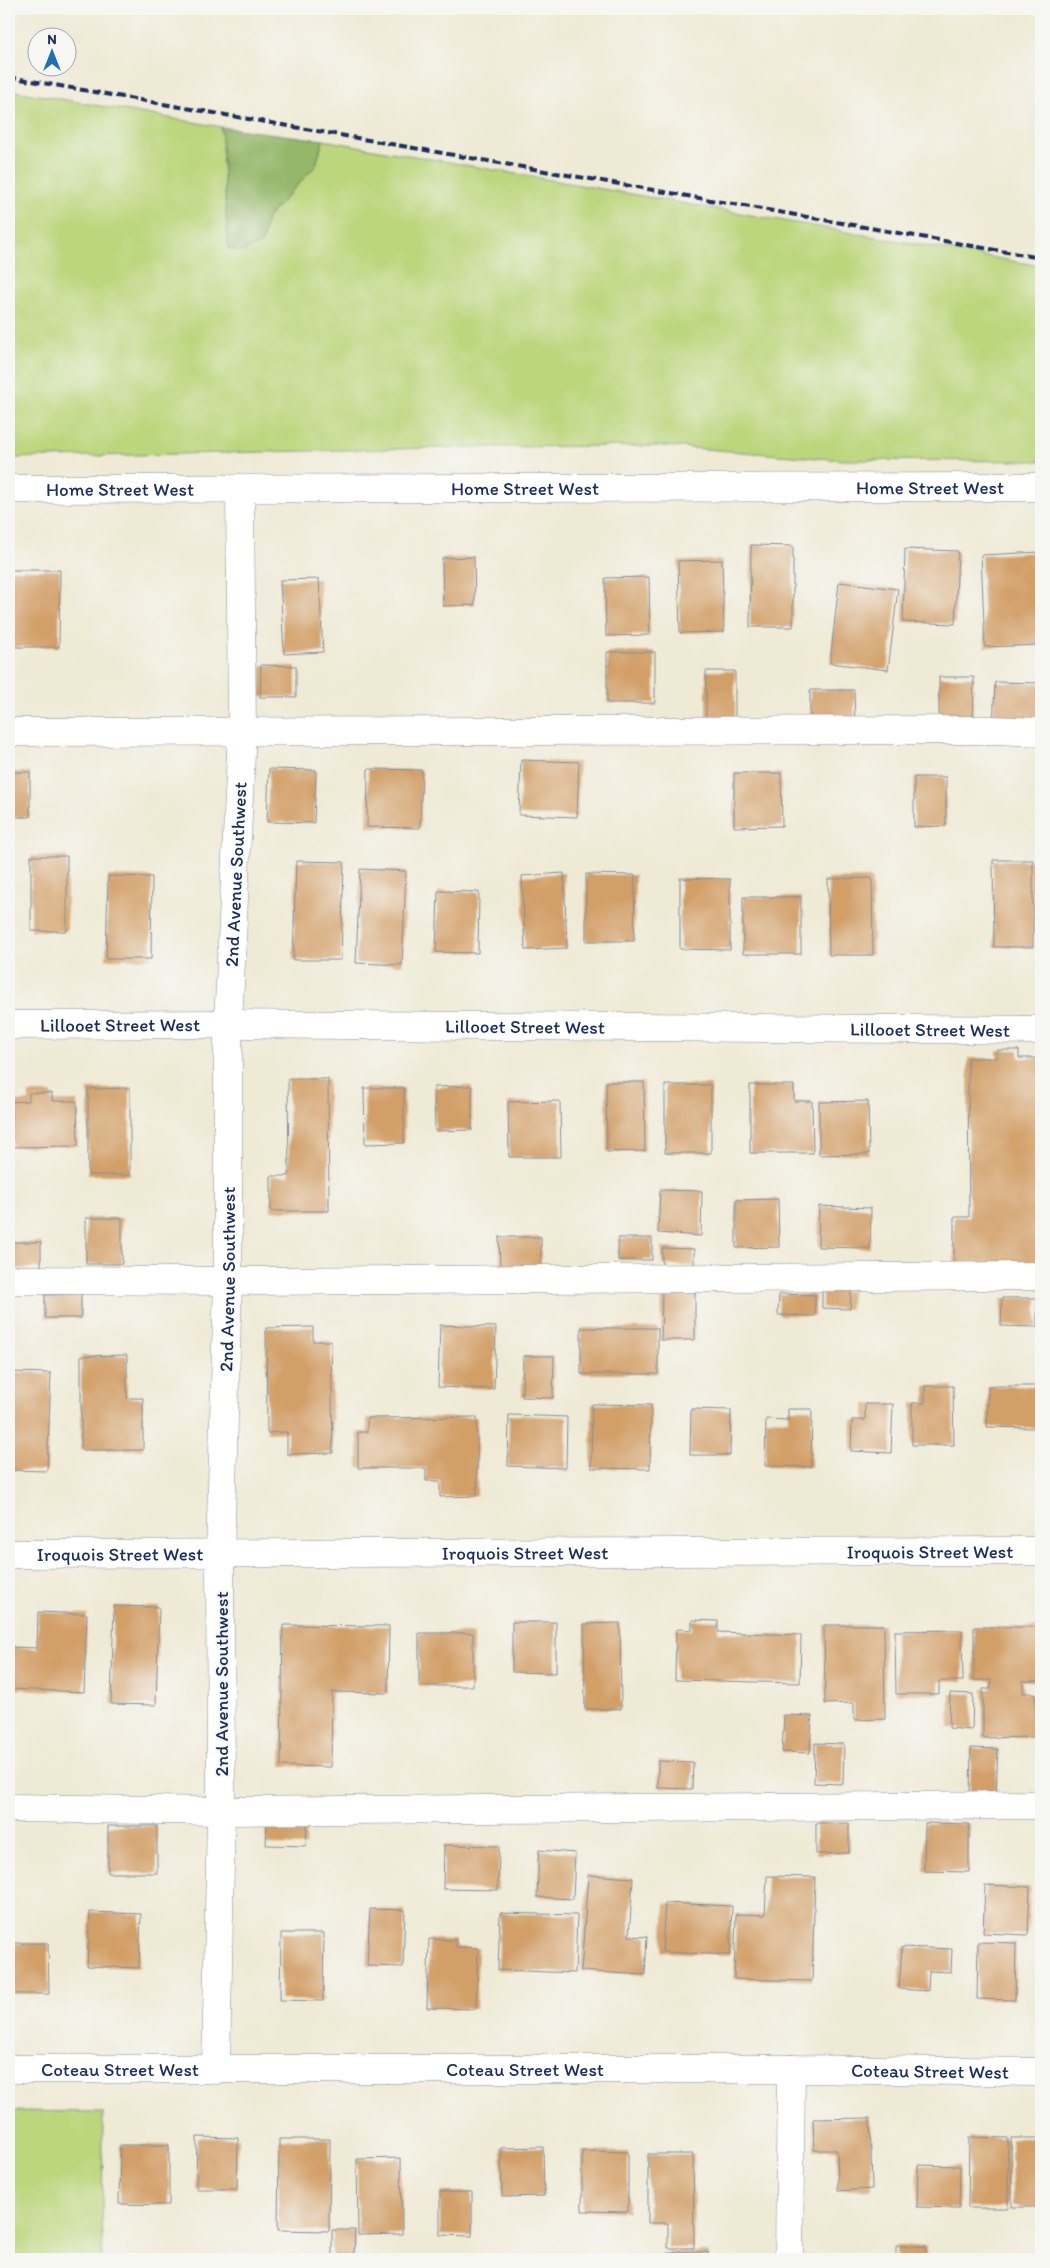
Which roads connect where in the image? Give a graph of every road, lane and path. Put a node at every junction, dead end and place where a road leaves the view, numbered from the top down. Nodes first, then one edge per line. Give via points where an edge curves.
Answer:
1 (1041, 487) edge
2 (240, 488) junction
3 (9, 489) edge
4 (9, 732) edge
5 (242, 732) junction
6 (1041, 732) edge
7 (228, 1024) junction
8 (9, 1025) edge
9 (1041, 1030) edge
10 (1041, 1276) edge
11 (9, 1280) edge
12 (228, 1281) junction
13 (1041, 1551) edge
14 (9, 1554) edge
15 (220, 1554) junction
16 (1041, 1805) edge
17 (9, 1808) edge
18 (221, 1811) junction
19 (9, 2069) edge
20 (791, 2069) junction
21 (216, 2070) junction
22 (1041, 2072) edge
23 (789, 2259) edge

1 - 2 street, Home Street West
2 - 3 street, Home Street West
2 - 5 street, 2nd Avenue Southwest
4 - 5 street
5 - 6 street
5 - 7 street, 2nd Avenue Southwest
7 - 8 street, Lillooet Street West
7 - 9 street, Lillooet Street West
7 - 12 street, 2nd Avenue Southwest
10 - 12 street
11 - 12 street
12 - 15 street, 2nd Avenue Southwest
13 - 15 street, Iroquois Street West
14 - 15 street, Iroquois Street West
15 - 18 street, 2nd Avenue Southwest
16 - 18 street
17 - 18 street
18 - 21 street, 2nd Avenue Southwest
19 - 21 street, Coteau Street West
20 - 21 street, Coteau Street West
20 - 22 street, Coteau Street West
20 - 23 street

